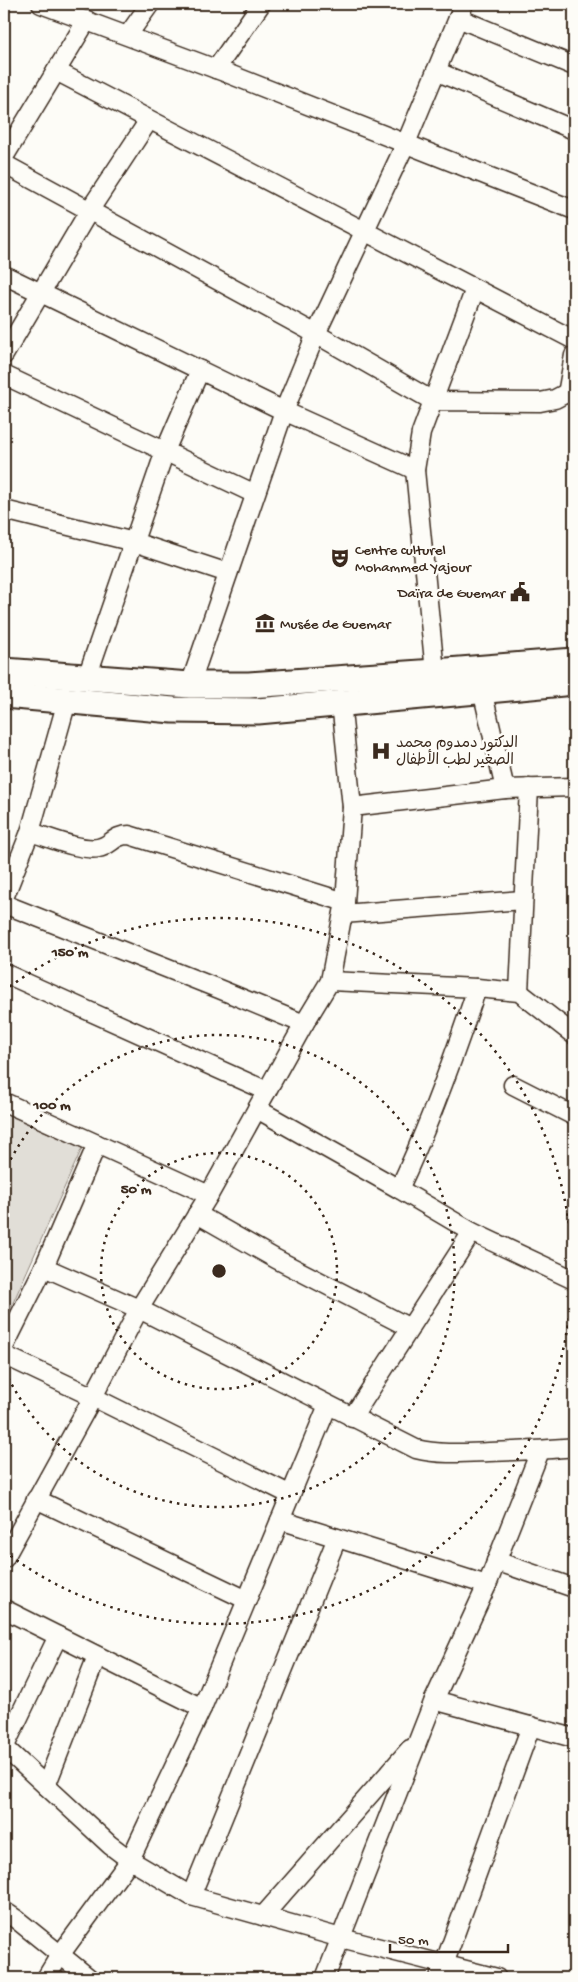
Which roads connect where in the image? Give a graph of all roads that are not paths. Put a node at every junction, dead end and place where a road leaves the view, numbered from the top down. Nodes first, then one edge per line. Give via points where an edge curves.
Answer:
1 (40, 4) edge
2 (150, 4) edge
3 (260, 4) edge
4 (461, 11) edge
5 (87, 20) junction
6 (128, 36) junction
7 (574, 66) edge
8 (216, 69) junction
9 (436, 71) junction
10 (56, 72) junction
11 (149, 120) junction
12 (574, 130) edge
13 (406, 143) junction
14 (4, 157) edge
15 (4, 164) edge
16 (574, 210) edge
17 (89, 211) junction
18 (364, 232) junction
19 (4, 276) edge
20 (475, 289) junction
21 (41, 294) junction
22 (316, 334) junction
23 (574, 340) edge
24 (4, 355) edge
25 (574, 355) edge
26 (200, 370) junction
27 (4, 374) edge
28 (571, 391) edge
29 (433, 401) junction
30 (284, 411) junction
31 (165, 451) junction
32 (415, 470) junction
33 (255, 494) junction
34 (4, 510) edge
35 (134, 542) junction
36 (228, 573) junction
37 (574, 661) edge
38 (4, 671) edge
39 (435, 672) junction
40 (521, 676) junction
41 (87, 677) junction
42 (574, 682) edge
43 (190, 685) junction
44 (482, 690) junction
45 (4, 695) edge
46 (67, 701) junction
47 (341, 702) junction
48 (574, 787) edge
49 (529, 788) junction
50 (505, 789) junction
51 (352, 807) junction
52 (30, 832) junction
53 (4, 898) edge
54 (523, 900) junction
55 (4, 904) edge
56 (344, 908) junction
57 (4, 973) edge
58 (330, 981) junction
59 (476, 988) junction
60 (519, 992) junction
61 (304, 1024) junction
62 (574, 1035) edge
63 (513, 1085) dead end
64 (267, 1091) junction
65 (4, 1102) edge
66 (257, 1109) junction
67 (574, 1116) edge
68 (97, 1144) junction
69 (399, 1189) junction
70 (210, 1195) junction
71 (197, 1214) junction
72 (472, 1232) junction
73 (44, 1268) junction
74 (574, 1280) edge
75 (138, 1309) junction
76 (410, 1328) junction
77 (4, 1347) edge
78 (4, 1355) edge
79 (93, 1397) junction
80 (328, 1405) junction
81 (352, 1418) junction
82 (574, 1447) edge
83 (540, 1451) junction
84 (291, 1495) junction
85 (36, 1499) junction
86 (280, 1520) junction
87 (337, 1538) junction
88 (4, 1559) edge
89 (496, 1561) junction
90 (487, 1585) junction
91 (574, 1588) edge
92 (247, 1600) junction
93 (4, 1609) edge
94 (58, 1636) junction
95 (97, 1656) junction
96 (434, 1700) junction
97 (202, 1708) junction
98 (532, 1726) junction
99 (574, 1738) edge
100 (418, 1740) junction
101 (4, 1747) edge
102 (46, 1786) junction
103 (130, 1860) junction
104 (191, 1896) junction
105 (4, 1911) edge
106 (262, 1916) junction
107 (341, 1938) junction
108 (60, 1955) junction
109 (442, 1971) edge
110 (46, 1978) edge
111 (89, 1978) edge
112 (325, 1978) edge
113 (497, 1978) edge

1 - 5 street
2 - 6 street
3 - 8 street
4 - 7 street
4 - 9 street
5 - 6 street
5 - 10 street
6 - 8 street
8 - 13 street
9 - 12 street
9 - 13 street
10 - 11 street
10 - 14 street
11 - 17 street
11 - 18 street
13 - 16 street
13 - 18 street
15 - 17 street
17 - 21 street
17 - 22 street
18 - 20 street
18 - 22 street
19 - 21 street
20 - 23 street
20 - 29 street
21 - 24 street
21 - 26 street
22 - 29 street
22 - 30 street
25 - 28 street
26 - 30 street
26 - 31 street
27 - 31 street
28 - 29 street via 540,402
29 - 32 street via 421,433
30 - 32 street
30 - 33 street
31 - 33 street
31 - 35 street
32 - 39 street
33 - 36 street
34 - 35 street
35 - 36 street
35 - 41 street
36 - 43 street
37 - 40 highway
38 - 41 highway
39 - 40 highway
39 - 43 highway via 248,685
40 - 42 highway
40 - 44 highway
41 - 43 highway
44 - 47 highway
44 - 50 street
45 - 46 highway
46 - 47 highway via 173,710 258,710
46 - 52 street
47 - 51 street
48 - 49 street
49 - 50 street
49 - 54 street
50 - 51 street
51 - 56 street
52 - 53 street
52 - 56 street via 97,849 120,835 129,835
54 - 56 street
54 - 60 street
55 - 61 street
56 - 58 street
57 - 64 street
58 - 59 street
58 - 61 street
59 - 60 street
59 - 69 street via 454,1058
60 - 62 street
61 - 64 street
63 - 67 street
64 - 66 street
65 - 68 street
66 - 69 street
66 - 70 street
68 - 70 street
68 - 73 street
69 - 72 street
70 - 71 street
71 - 75 street
71 - 76 street
72 - 74 street
72 - 76 street
73 - 75 street
73 - 77 street
75 - 79 street
75 - 80 street
76 - 81 street
78 - 79 street
79 - 84 street
79 - 85 street
80 - 81 street
80 - 84 street
81 - 83 street via 416,1449 434,1454
82 - 83 street
83 - 89 street
84 - 86 street
85 - 88 street
85 - 92 street
86 - 87 street
86 - 92 street
87 - 90 street
87 - 104 street
89 - 90 street
89 - 91 street
90 - 96 street
92 - 97 street
93 - 94 street
94 - 95 street
94 - 101 street
95 - 97 street
95 - 102 street
96 - 98 street
96 - 100 street
97 - 103 street
98 - 99 street
98 - 109 street
100 - 106 street
100 - 107 street
101 - 102 street
102 - 103 street
103 - 104 street
103 - 108 street
104 - 106 street
105 - 108 street
106 - 107 street
107 - 109 street
107 - 112 street
108 - 110 street
108 - 111 street
109 - 113 street

